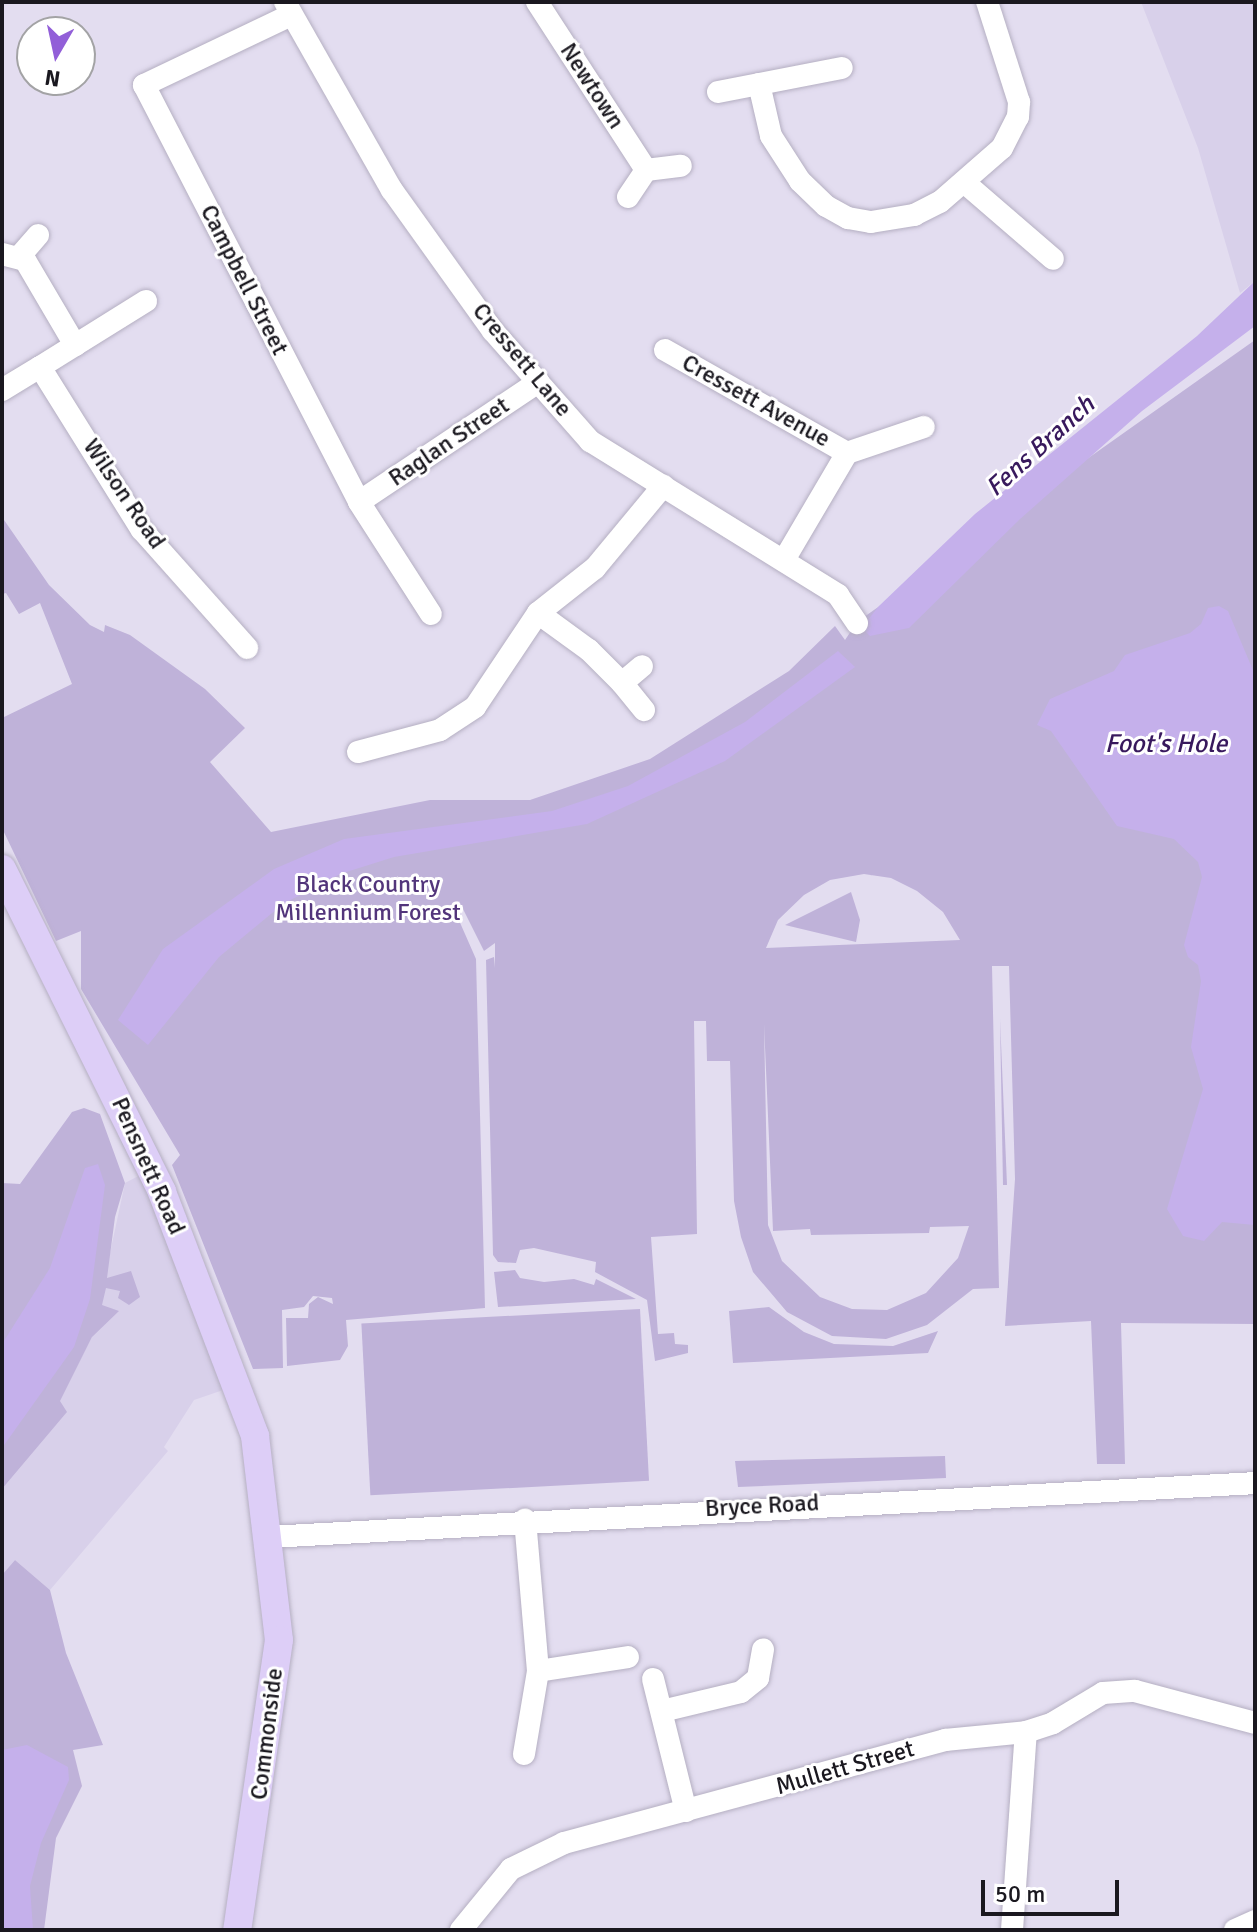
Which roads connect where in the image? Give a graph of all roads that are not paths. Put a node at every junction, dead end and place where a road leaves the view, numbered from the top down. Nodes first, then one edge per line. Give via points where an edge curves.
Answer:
1 (537, 2) edge
2 (987, 2) edge
3 (288, 8) edge
4 (842, 68) dead end
5 (759, 84) junction
6 (718, 92) dead end
7 (681, 166) dead end
8 (646, 170) junction
9 (965, 183) junction
10 (628, 197) dead end
11 (38, 235) dead end
12 (11, 255) edge
13 (1053, 259) dead end
14 (146, 301) dead end
15 (75, 345) junction
16 (665, 350) dead end
17 (40, 367) junction
18 (538, 382) junction
19 (2, 390) edge
20 (924, 427) dead end
21 (847, 453) junction
22 (663, 486) junction
23 (359, 502) junction
24 (784, 560) junction
25 (538, 613) junction
26 (431, 614) dead end
27 (857, 623) dead end
28 (247, 648) dead end
29 (642, 666) dead end
30 (622, 683) junction
31 (644, 710) dead end
32 (358, 752) dead end
33 (2, 869) edge
34 (2, 905) edge
35 (257, 1477) junction
36 (1255, 1483) edge
37 (525, 1520) junction
38 (269, 1537) junction
39 (763, 1649) dead end
40 (628, 1657) dead end
41 (538, 1671) junction
42 (653, 1679) dead end
43 (662, 1711) junction
44 (1255, 1723) edge
45 (1026, 1732) junction
46 (524, 1754) dead end
47 (686, 1811) junction
48 (1255, 1921) edge
49 (237, 1930) edge
50 (461, 1930) edge
51 (1012, 1930) edge
52 (1235, 1930) edge

1 - 8 street, Newtown
2 - 9 street via 1019,102 1018,117 1002,148
3 - 18 street, Cressett Lane via 392,190 493,331
3 - 23 street, Campbell Street via 144,85
4 - 5 street
5 - 6 street
5 - 9 street via 771,136 800,181 848,218 871,222 914,215
7 - 8 street
8 - 10 street
9 - 13 street
11 - 12 street
12 - 15 street
14 - 15 street
15 - 17 street
16 - 21 street, Cressett Avenue
17 - 19 street
17 - 28 street, Wilson Road via 142,530
18 - 22 street, Cressett Lane via 590,441
18 - 23 street, Raglan Street
20 - 21 street, Cressett Avenue
21 - 24 street, Cressett Avenue
22 - 24 street, Cressett Lane
22 - 25 street via 595,568
23 - 26 street, Campbell Street
24 - 27 street, Cressett Lane via 838,595
25 - 30 street via 589,650
25 - 32 street via 475,707 440,730
29 - 30 street
30 - 31 street
33 - 35 main road, Pensnett Road via 162,1192 255,1436
34 - 35 main road, Pensnett Road via 155,1219 244,1457
35 - 38 main road, Pensnett Road
36 - 37 street, Bryce Road
37 - 38 street, Bryce Road
37 - 41 street
38 - 49 main road, Commonside via 279,1640
39 - 43 street via 758,1678 741,1692
40 - 41 street
41 - 46 street
42 - 43 street
43 - 47 street
44 - 45 street, Mullett Street via 1120,1689
45 - 47 street, Mullett Street via 945,1740
45 - 51 street
47 - 50 street, Mullett Street via 564,1843 511,1869
48 - 52 street

